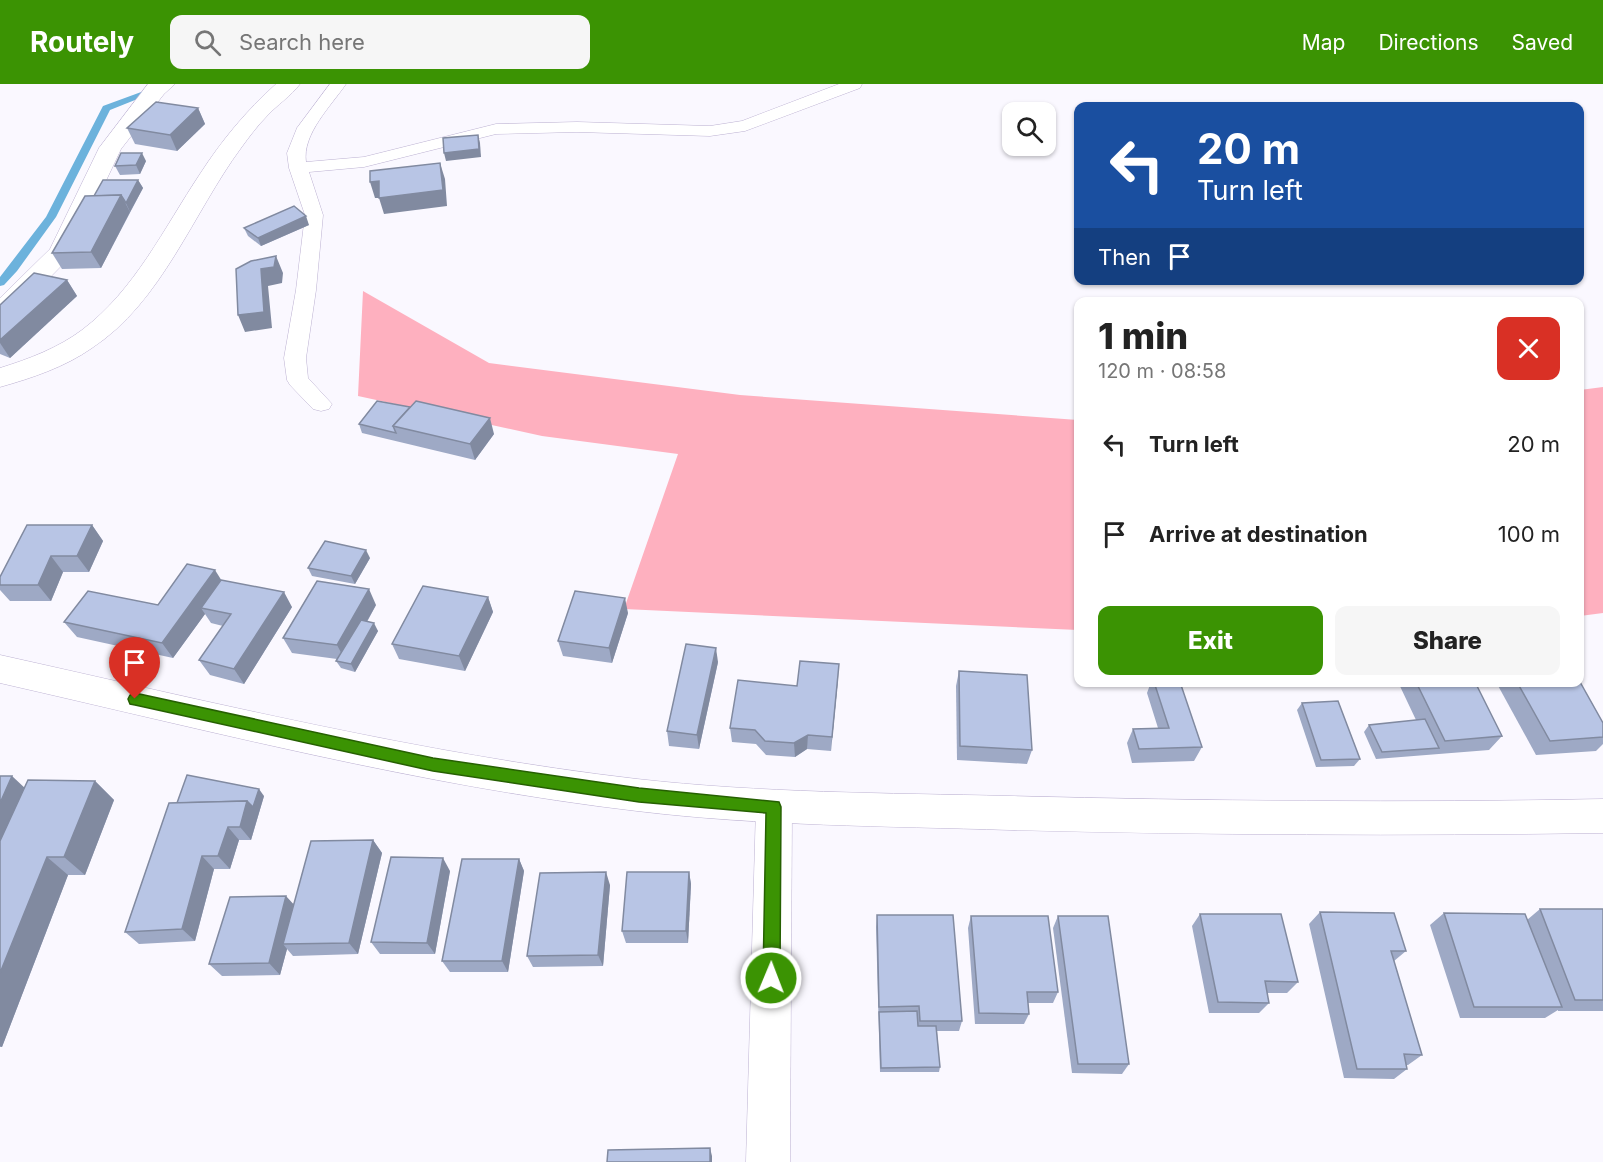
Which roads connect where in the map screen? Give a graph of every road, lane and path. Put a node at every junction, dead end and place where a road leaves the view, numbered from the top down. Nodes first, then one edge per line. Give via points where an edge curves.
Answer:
1 (164, 84) edge
2 (289, 84) edge
3 (338, 84) edge
4 (854, 84) edge
5 (297, 168) junction
6 (0, 313) edge
7 (0, 378) edge
8 (321, 404) dead end
9 (0, 669) edge
10 (774, 807) junction
11 (1603, 816) edge
12 (768, 1162) edge

1 - 6 street via 110,148 61,252
2 - 7 street via 268,100 215,165 148,274 119,312 92,335 54,357
3 - 5 lane via 306,128 296,153
4 - 5 lane via 745,126 710,131 496,129 364,162
5 - 8 lane via 315,215 295,358 297,380
9 - 10 street via 433,765 639,795
10 - 11 street via 1220,819
10 - 12 street

